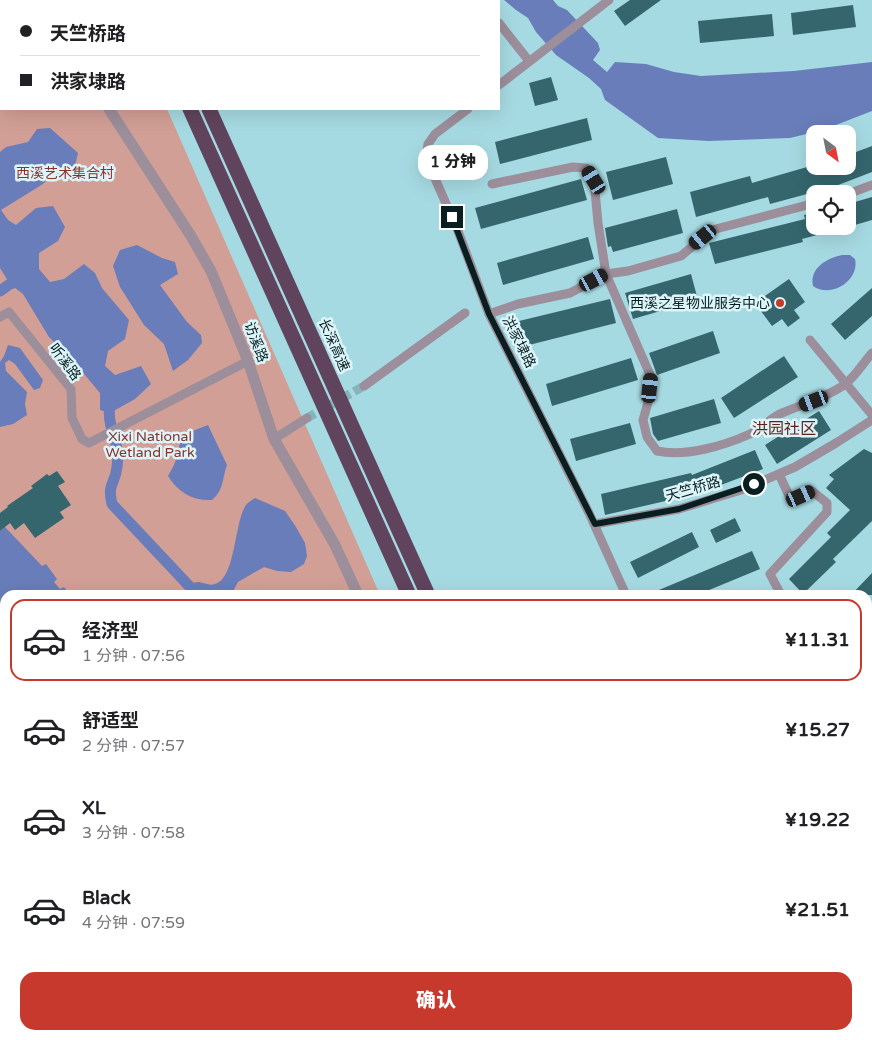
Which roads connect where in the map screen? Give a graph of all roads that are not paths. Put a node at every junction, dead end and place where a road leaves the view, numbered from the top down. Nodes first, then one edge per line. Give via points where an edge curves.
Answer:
1 (609, 0) edge
2 (500, 24) edge
3 (529, 61) junction
4 (500, 84) edge
5 (110, 110) edge
6 (190, 110) edge
7 (210, 110) edge
8 (467, 110) edge
9 (492, 184) dead end
10 (872, 185) edge
11 (856, 191) edge
12 (806, 205) edge
13 (606, 274) junction
14 (465, 313) dead end
15 (489, 314) junction
16 (0, 317) edge
17 (810, 340) dead end
18 (872, 353) edge
19 (248, 361) junction
20 (846, 383) junction
21 (364, 386) tunnel mouth
22 (872, 415) edge
23 (307, 418) tunnel mouth
24 (872, 420) edge
25 (274, 439) junction
26 (779, 474) junction
27 (595, 524) junction
28 (356, 590) edge
29 (407, 590) edge
30 (426, 590) edge
31 (624, 590) edge
32 (778, 590) edge

1 - 3 street
2 - 3 street
3 - 4 street
5 - 19 street, 访溪路 via 191,236 210,271
6 - 29 highway
7 - 30 highway, 长深高速
8 - 15 street, 洪家埭路 via 435,134 428,144 426,158
9 - 13 street via 572,167 586,168 594,180
10 - 11 street
12 - 13 street via 712,230 680,256 628,272
13 - 15 street via 570,293
13 - 20 street via 651,377 649,399 642,420 647,437 657,451 670,454 688,452 751,434 779,414 827,396
14 - 21 street
15 - 27 street, 洪家埭路
16 - 19 street, 听溪路 via 8,312 71,389 72,418 82,439 89,443
17 - 20 street
18 - 20 street
19 - 25 street, 访溪路
20 - 22 street
23 - 25 street
24 - 26 street, 天竺桥路
25 - 28 street, 访溪路 via 335,545
26 - 27 street, 天竺桥路 via 741,490 679,509
26 - 32 street via 790,500 812,491 828,503 826,512 770,574
27 - 31 street, 洪家埭路

